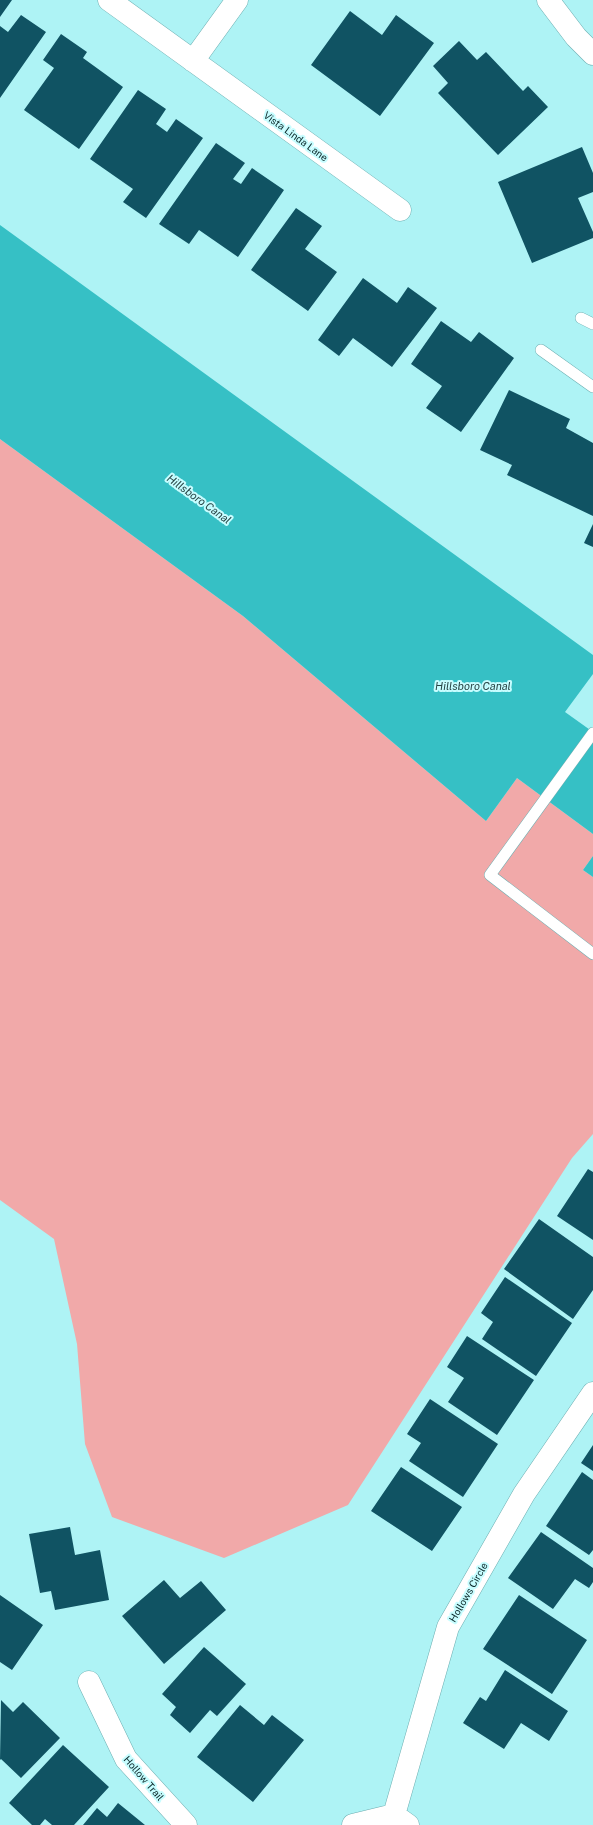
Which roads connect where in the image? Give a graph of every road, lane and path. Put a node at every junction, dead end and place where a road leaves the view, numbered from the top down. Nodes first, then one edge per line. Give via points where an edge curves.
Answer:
1 (109, 0) edge
2 (237, 0) edge
3 (548, 0) edge
4 (593, 54) edge
5 (193, 61) junction
6 (400, 210) dead end
7 (581, 318) dead end
8 (593, 324) edge
9 (541, 350) dead end
10 (593, 388) edge
11 (593, 733) edge
12 (593, 954) edge
13 (593, 1393) edge
14 (89, 1682) dead end
15 (401, 1820) edge
16 (186, 1825) edge
17 (353, 1825) edge

1 - 5 street, Vista Linda Lane
2 - 5 street
3 - 4 street
5 - 6 street, Vista Linda Lane
7 - 8 lane
9 - 10 lane
11 - 12 lane via 490,875
13 - 15 street, Hollows Circle via 524,1494 448,1627
14 - 16 street, Hollow Trail via 126,1759
15 - 17 street, Hollows Circle

